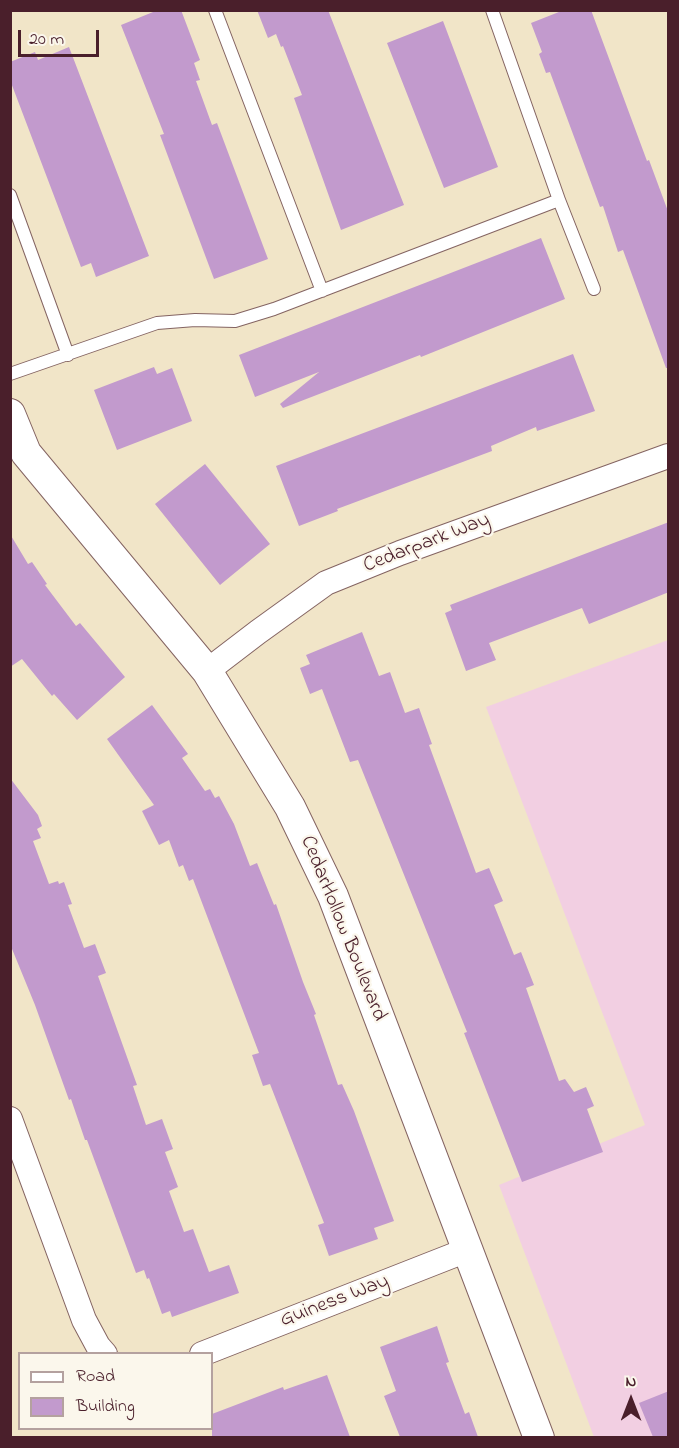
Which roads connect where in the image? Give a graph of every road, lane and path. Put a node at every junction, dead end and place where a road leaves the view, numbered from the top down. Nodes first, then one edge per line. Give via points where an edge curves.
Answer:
1 (215, 10) edge
2 (492, 10) edge
3 (10, 195) edge
4 (559, 200) junction
5 (594, 289) dead end
6 (322, 291) junction
7 (68, 355) junction
8 (10, 375) edge
9 (10, 414) edge
10 (669, 456) edge
11 (207, 671) junction
12 (10, 1119) edge
13 (467, 1250) junction
14 (104, 1352) edge
15 (205, 1352) edge
16 (539, 1437) edge

1 - 6 lane
2 - 4 lane
3 - 7 lane
4 - 5 lane
4 - 6 lane
6 - 7 lane via 235,321 157,323
7 - 8 lane
9 - 11 street, CedarHollow Boulevard via 26,453
10 - 11 street, Cedarpark Way via 326,583
11 - 13 street, CedarHollow Boulevard via 290,807 333,896
12 - 14 street via 84,1320
13 - 15 street, Guiness Way
13 - 16 street, CedarHollow Boulevard

